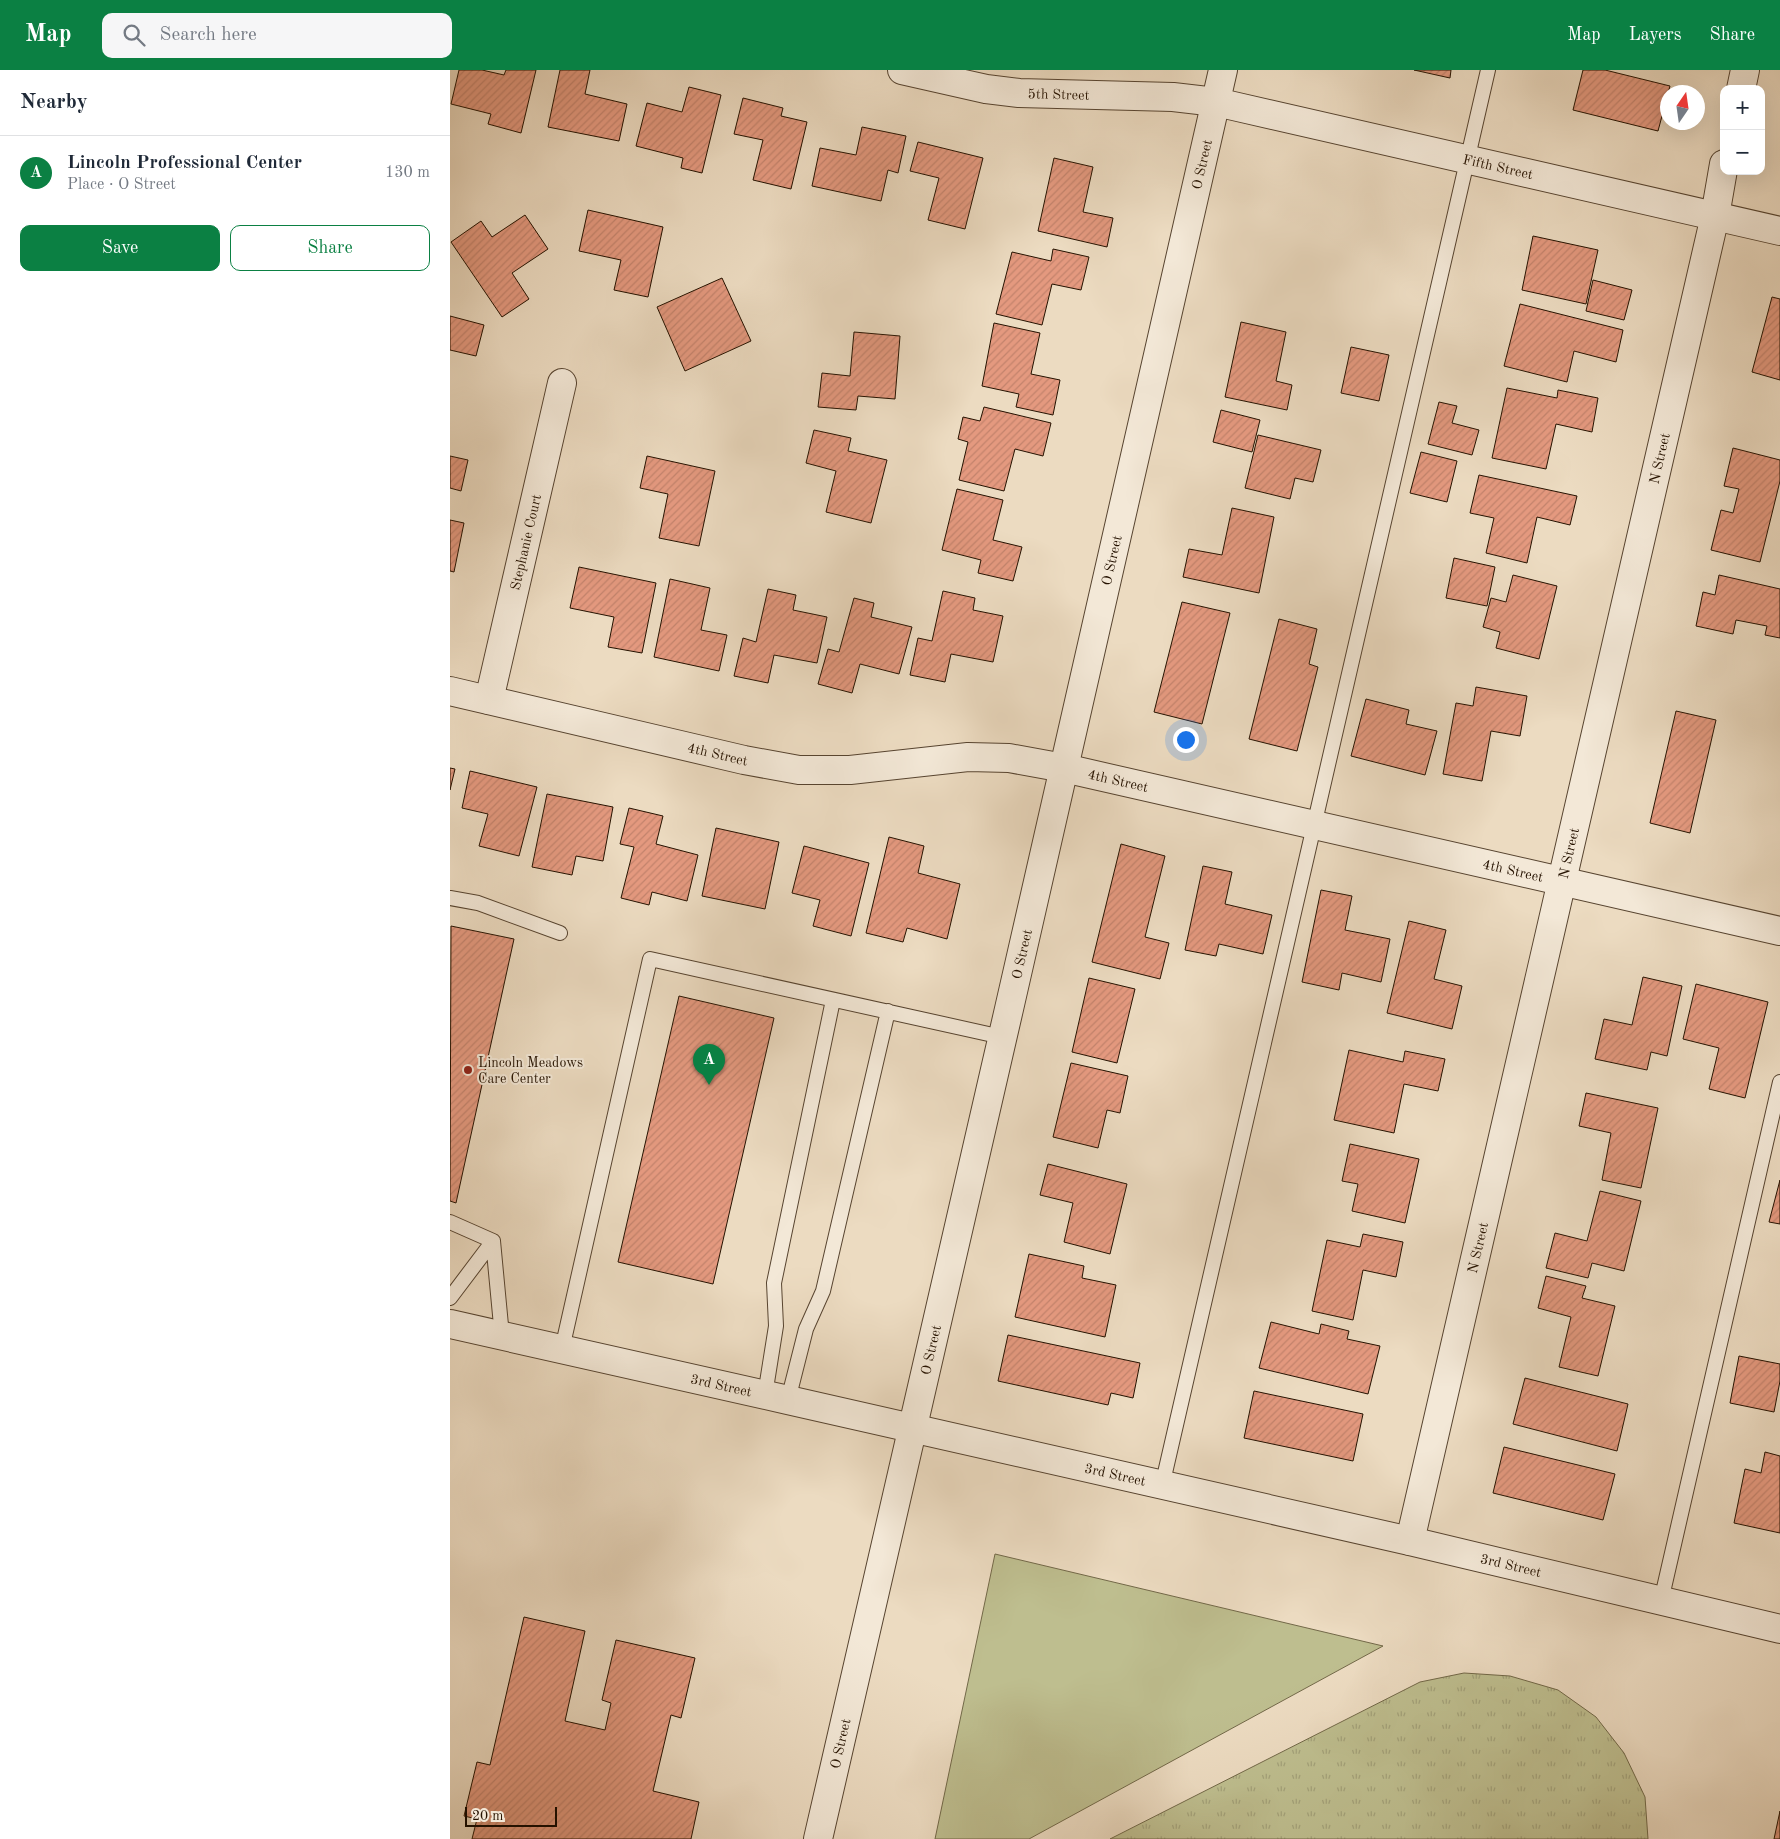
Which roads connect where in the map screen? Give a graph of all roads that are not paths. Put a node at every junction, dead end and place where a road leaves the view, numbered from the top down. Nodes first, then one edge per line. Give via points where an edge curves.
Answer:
1 (902, 70) edge
2 (1223, 70) edge
3 (1488, 70) edge
4 (1745, 70) edge
5 (1742, 85) edge
6 (1216, 102) junction
7 (1468, 161) junction
8 (1722, 175) edge
9 (1715, 216) junction
10 (1780, 231) edge
11 (562, 383) dead end
12 (450, 691) edge
13 (489, 700) junction
14 (1064, 768) junction
15 (1315, 824) junction
16 (1562, 881) junction
17 (450, 898) edge
18 (1780, 931) edge
19 (560, 932) dead end
20 (833, 1000) junction
21 (888, 1011) junction
22 (1002, 1036) junction
23 (1780, 1082) edge
24 (450, 1222) edge
25 (493, 1241) junction
26 (450, 1298) edge
27 (450, 1324) edge
28 (502, 1336) junction
29 (562, 1350) junction
30 (776, 1397) junction
31 (912, 1428) junction
32 (1162, 1486) junction
33 (1410, 1542) junction
34 (1661, 1601) junction
35 (1780, 1628) edge
36 (818, 1839) edge

1 - 6 street, 5th Street via 1019,93 1173,97
2 - 6 street, O Street
3 - 7 lane
4 - 5 street
6 - 7 street, Fifth Street
6 - 14 street, O Street
7 - 9 street, Fifth Street
7 - 15 lane
8 - 9 street, N Street
9 - 10 street, Fifth Street
9 - 16 street, N Street
11 - 13 street, Stephanie Court
12 - 13 street, 4th Street
13 - 14 street, 4th Street via 799,770 850,770 968,757 1009,758
14 - 15 street, 4th Street
14 - 22 street, O Street
15 - 16 street, 4th Street
15 - 32 lane
16 - 18 street, 4th Street
16 - 33 street, N Street
17 - 19 lane via 478,903
20 - 21 lane
20 - 29 lane via 650,959
20 - 30 lane via 774,1283
21 - 22 lane
21 - 30 lane via 824,1291
22 - 31 street, O Street
23 - 34 lane
24 - 25 lane
25 - 26 lane
25 - 28 lane
27 - 28 street, 3rd Street
28 - 29 street, 3rd Street
29 - 30 street, 3rd Street
30 - 31 street, 3rd Street
31 - 32 street, 3rd Street
31 - 36 street, O Street
32 - 33 street, 3rd Street
33 - 34 street, 3rd Street
34 - 35 street, 3rd Street

